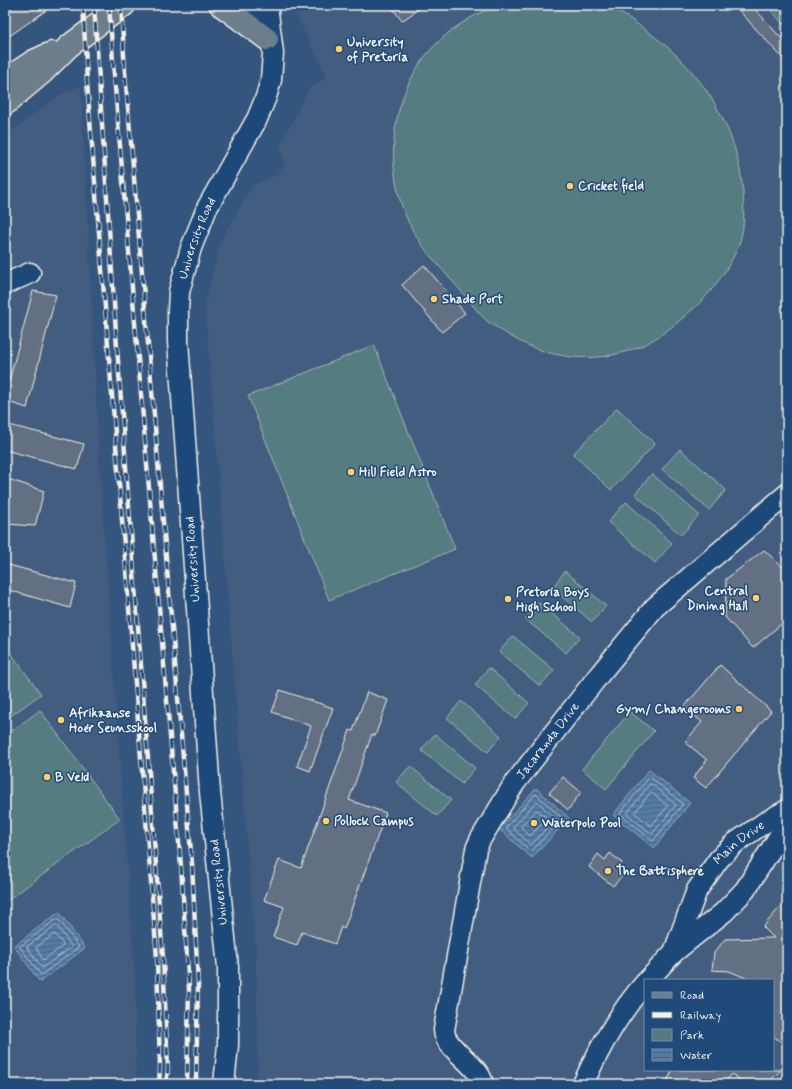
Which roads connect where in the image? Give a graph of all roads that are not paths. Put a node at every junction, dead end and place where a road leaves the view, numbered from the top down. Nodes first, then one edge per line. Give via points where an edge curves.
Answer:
1 (124, 5) edge
2 (222, 5) edge
3 (247, 5) edge
4 (266, 5) edge
5 (69, 46) junction
6 (270, 46) junction
7 (5, 80) edge
8 (5, 104) edge
9 (30, 273) dead end
10 (5, 284) edge
11 (787, 494) edge
12 (787, 810) edge
13 (787, 824) edge
14 (674, 952) junction
15 (649, 979) edge
16 (644, 984) edge
17 (224, 1084) edge
18 (483, 1084) edge
19 (582, 1084) edge

1 - 5 main road
2 - 6 main road
3 - 6 street
4 - 6 street, University Road
5 - 7 main road via 34,61
5 - 8 main road
6 - 17 street, University Road via 271,80 266,97 257,119 207,208 191,248 181,285 178,311 210,792 228,967 228,1045
9 - 10 street
11 - 18 street, Jacaranda Drive via 655,607 514,784 480,840 476,849 444,1030 446,1038 479,1074
12 - 14 street, Main Drive via 735,843 719,858 696,890
13 - 14 street, Main Drive via 745,890 724,912
14 - 15 street, Main Drive
16 - 19 street via 630,1000 600,1048

